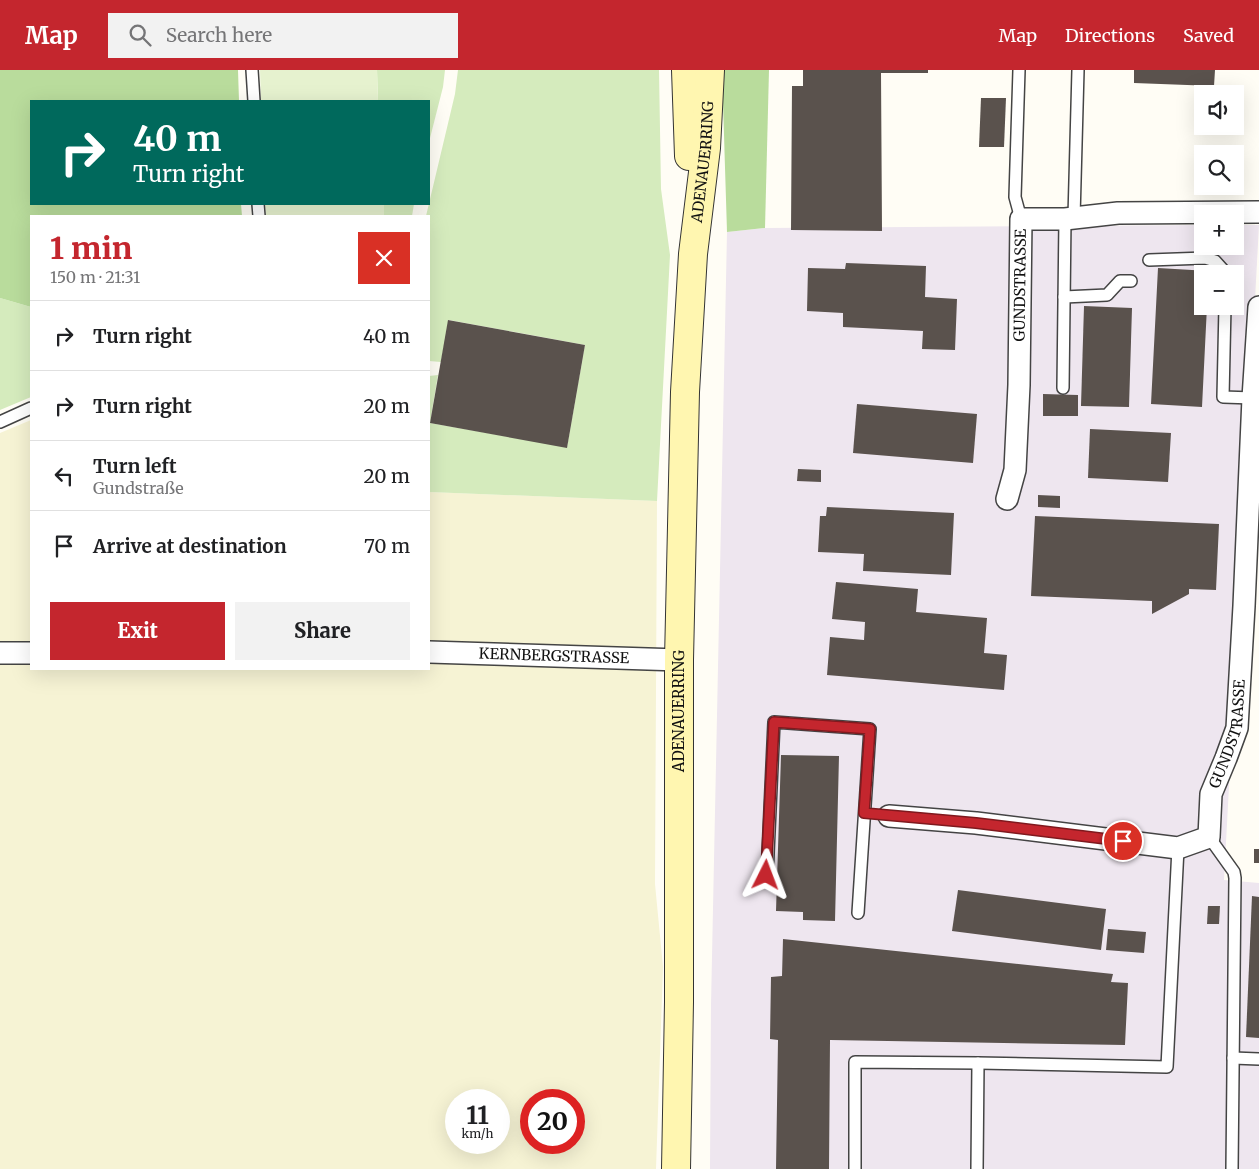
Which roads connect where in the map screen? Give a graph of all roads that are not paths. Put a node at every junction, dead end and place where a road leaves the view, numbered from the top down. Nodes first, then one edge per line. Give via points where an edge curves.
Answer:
1 (252, 70) edge
2 (686, 70) edge
3 (710, 70) edge
4 (1019, 70) edge
5 (1078, 70) edge
6 (254, 100) edge
7 (1259, 212) edge
8 (1069, 218) junction
9 (1021, 219) junction
10 (693, 254) junction
11 (1149, 260) dead end
12 (1219, 265) edge
13 (1131, 281) dead end
14 (1064, 297) junction
15 (1259, 307) edge
16 (1225, 315) edge
17 (1063, 388) dead end
18 (1253, 398) junction
19 (30, 408) edge
20 (0, 422) edge
21 (1007, 499) dead end
22 (430, 652) edge
23 (0, 653) edge
24 (30, 653) edge
25 (679, 660) junction
26 (877, 814) junction
27 (1209, 837) junction
28 (1178, 848) junction
29 (766, 875) dead end
30 (858, 913) dead end
31 (1233, 1058) junction
32 (1259, 1059) edge
33 (978, 1063) junction
34 (676, 1169) edge
35 (855, 1169) edge
36 (978, 1169) edge
37 (1232, 1169) edge

1 - 6 lane
2 - 10 main road, ADENAUERRING
3 - 10 main road, ADENAUERRING via 706,148
4 - 9 lane via 1015,197
5 - 8 lane
7 - 8 street, GUNDSTRASSE via 1118,213
8 - 9 street, GUNDSTRASSE
8 - 14 lane
9 - 21 street, GUNDSTRASSE via 1015,470
10 - 25 main road, ADENAUERRING via 685,392
11 - 12 lane via 1205,258
13 - 14 lane via 1120,281 1108,295
14 - 17 lane
15 - 18 street, GUNDSTRASSE
16 - 18 lane via 1222,397
18 - 27 street, GUNDSTRASSE via 1237,728 1210,794
19 - 20 lane
22 - 25 street, KERNBERGSTRASSE
23 - 24 street
25 - 34 main road, ADENAUERRING
26 - 28 street
26 - 29 lane via 870,729 774,722
26 - 30 lane
27 - 28 street
27 - 31 lane via 1236,878
28 - 33 lane via 1168,1067
31 - 32 lane
31 - 37 lane
33 - 35 lane via 855,1062
33 - 36 lane

